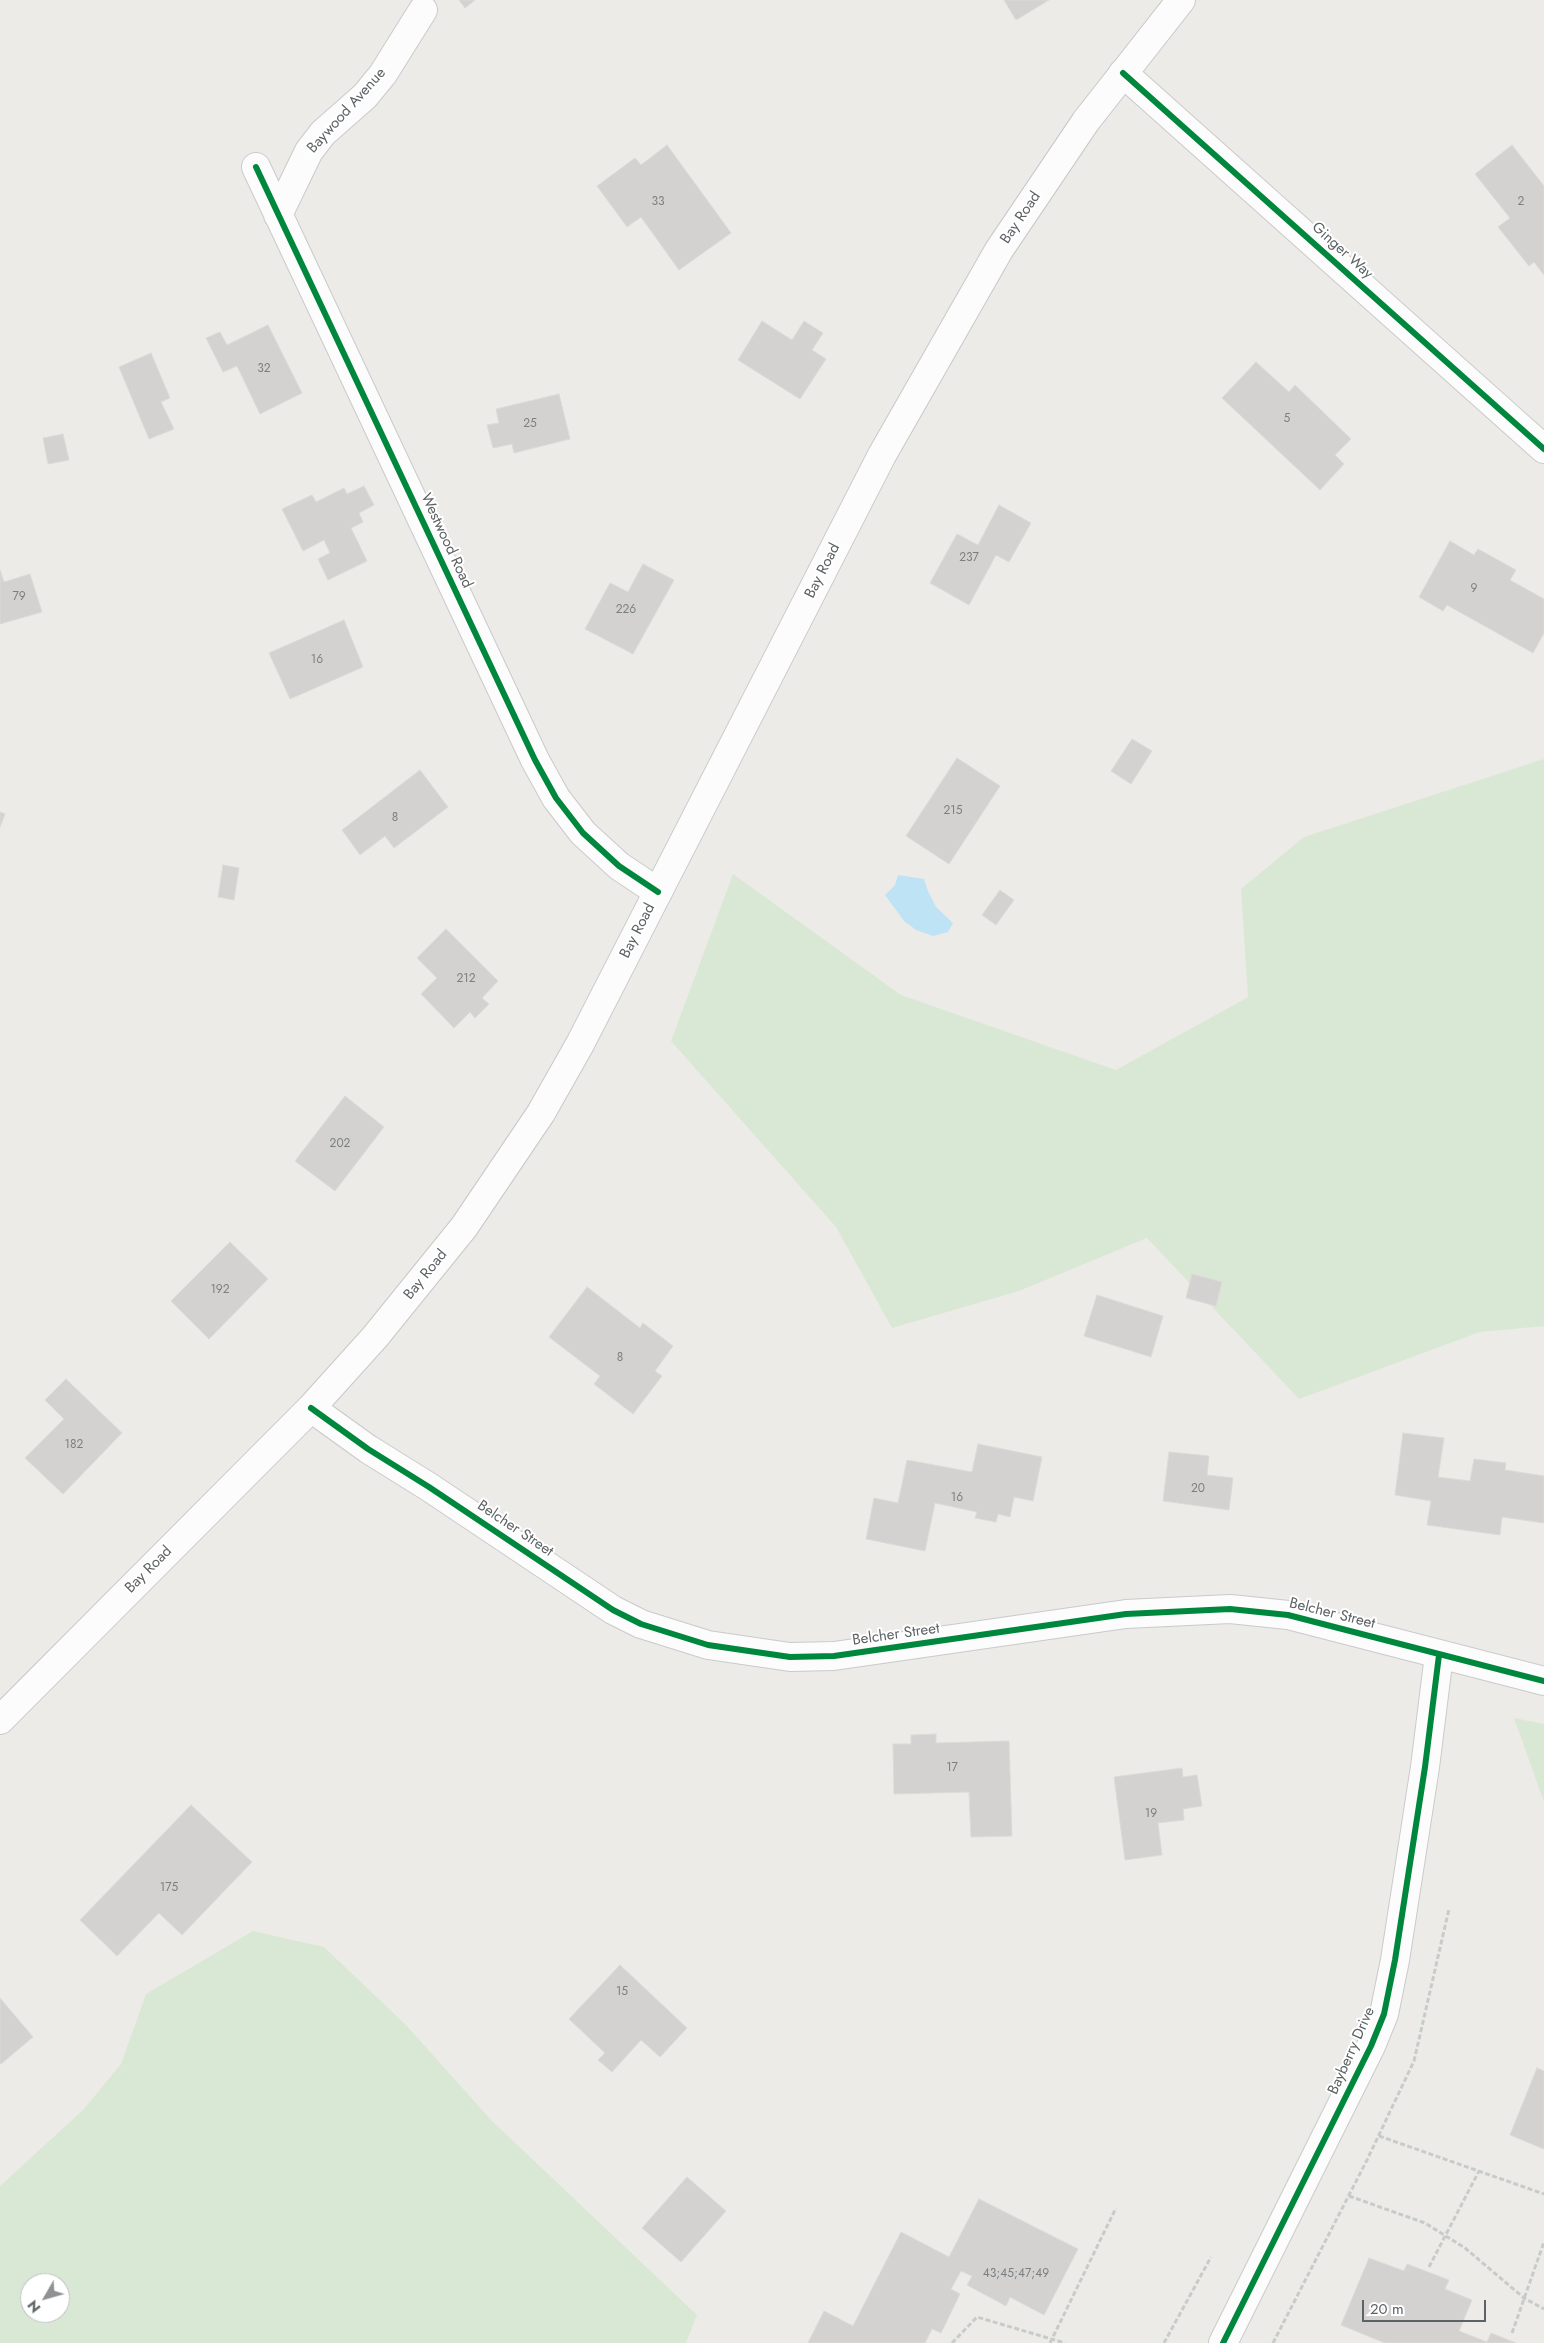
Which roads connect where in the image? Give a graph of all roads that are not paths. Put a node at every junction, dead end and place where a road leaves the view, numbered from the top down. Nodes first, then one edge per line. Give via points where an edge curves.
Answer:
1 (1181, 0) edge
2 (423, 10) dead end
3 (1123, 73) junction
4 (256, 167) dead end
5 (278, 215) junction
6 (1544, 448) edge
7 (658, 892) junction
8 (311, 1408) junction
9 (1439, 1655) junction
10 (1544, 1681) edge
11 (0, 1720) edge
12 (1224, 2343) edge

1 - 3 street, Bay Road
2 - 5 street, Baywood Avenue via 383,74 309,150
3 - 6 street, Ginger Way
3 - 7 street, Bay Road via 1086,121 999,250 882,455
4 - 5 street, Westwood Road
5 - 7 street, Westwood Road via 535,760 556,798 583,833 612,860
7 - 8 street, Bay Road via 541,1113 464,1227 421,1282
8 - 9 street, Belcher Street via 613,1610 641,1624 708,1645 790,1657 834,1656 1126,1614 1230,1609 1288,1615
8 - 11 street, Bay Road
9 - 10 street, Belcher Street
9 - 12 street, Bayberry Drive via 1425,1767 1384,2014

